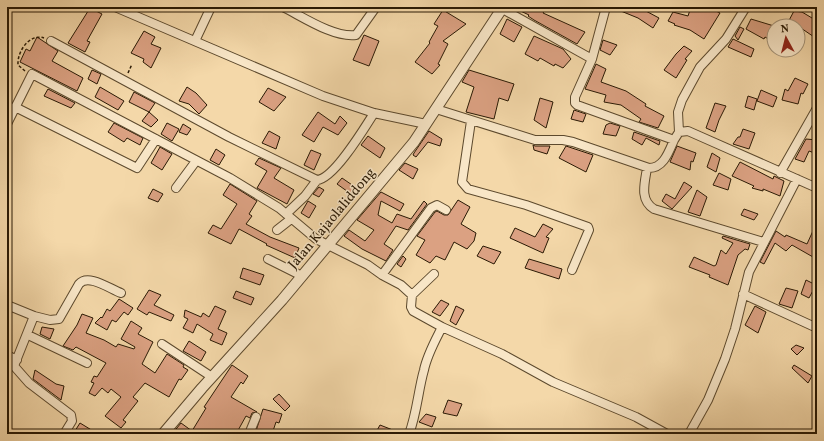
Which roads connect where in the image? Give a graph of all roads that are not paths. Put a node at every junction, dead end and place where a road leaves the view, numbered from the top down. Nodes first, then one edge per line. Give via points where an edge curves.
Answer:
1 (115, 7) edge
2 (211, 7) edge
3 (283, 7) edge
4 (376, 7) edge
5 (606, 7) edge
6 (746, 7) edge
7 (797, 7) edge
8 (805, 7) edge
9 (501, 8) edge
10 (51, 41) road end
11 (195, 41) junction
12 (592, 59) junction
13 (15, 107) junction
14 (436, 108) junction
15 (817, 108) edge
16 (374, 113) junction
17 (471, 121) junction
18 (7, 124) edge
19 (426, 124) junction
20 (679, 132) junction
21 (156, 139) junction
22 (674, 140) junction
23 (196, 161) junction
24 (647, 168) junction
25 (780, 173) junction
26 (318, 180) junction
27 (797, 180) junction
28 (176, 188) dead end
29 (817, 188) edge
30 (446, 210) dead end
31 (288, 216) junction
32 (277, 230) dead end
33 (763, 242) junction
34 (328, 245) junction
35 (268, 259) dead end
36 (572, 270) dead end
37 (382, 274) junction
38 (434, 274) dead end
39 (302, 276) junction
40 (121, 293) dead end
41 (743, 294) junction
42 (412, 295) junction
43 (7, 305) edge
44 (34, 316) junction
45 (442, 327) junction
46 (817, 328) edge
47 (28, 335) junction
48 (162, 344) dead end
49 (7, 355) edge
50 (17, 360) junction
51 (87, 363) dead end
52 (212, 377) junction
53 (256, 417) dead end
54 (64, 434) edge
55 (163, 434) edge
56 (249, 434) edge
57 (409, 434) edge
58 (667, 434) edge
59 (689, 434) edge

1 - 11 street
2 - 11 street
3 - 4 street via 336,33 350,36 356,35
5 - 12 street
6 - 20 street via 726,39 700,67 678,112
7 - 8 street
9 - 12 street
9 - 14 street, Jalan Kajaolaliddong
10 - 26 street via 229,137
11 - 16 street via 324,96
12 - 22 street via 575,97 577,105
13 - 18 street
13 - 21 street via 137,168
13 - 21 street via 31,74
14 - 17 street
14 - 19 street, Jalan Kajaolaliddong
15 - 25 street
16 - 19 street
16 - 26 street via 342,159 326,176
17 - 24 street via 536,140 573,142
17 - 36 street via 462,182 464,186 468,190 526,204 588,227
19 - 34 street, Jalan Kajaolaliddong via 414,142
20 - 22 street
20 - 25 street via 688,131
21 - 23 street
22 - 24 street via 662,163
23 - 28 street
23 - 31 street via 261,197
24 - 33 street via 645,199 648,206
25 - 27 street
26 - 31 street
27 - 29 street
27 - 33 street
30 - 37 street via 437,206 431,208
31 - 32 street
31 - 34 street via 308,233
33 - 41 street via 749,272
34 - 37 street
34 - 39 street, Jalan Kajaolaliddong
35 - 39 street
37 - 42 street
38 - 42 street
39 - 52 street, Jalan Kajaolaliddong
40 - 44 street via 84,280 59,318 50,320
41 - 46 street
41 - 59 street via 725,359 705,406
42 - 45 street via 411,310
43 - 44 street
44 - 47 street
45 - 57 street via 428,354
45 - 58 street via 502,354 553,382 646,421
47 - 50 street
47 - 51 street
48 - 52 street
49 - 50 street
50 - 54 street via 14,366 21,375 70,415 72,421
52 - 55 street, Jalan Kajaolaliddong
53 - 56 street

